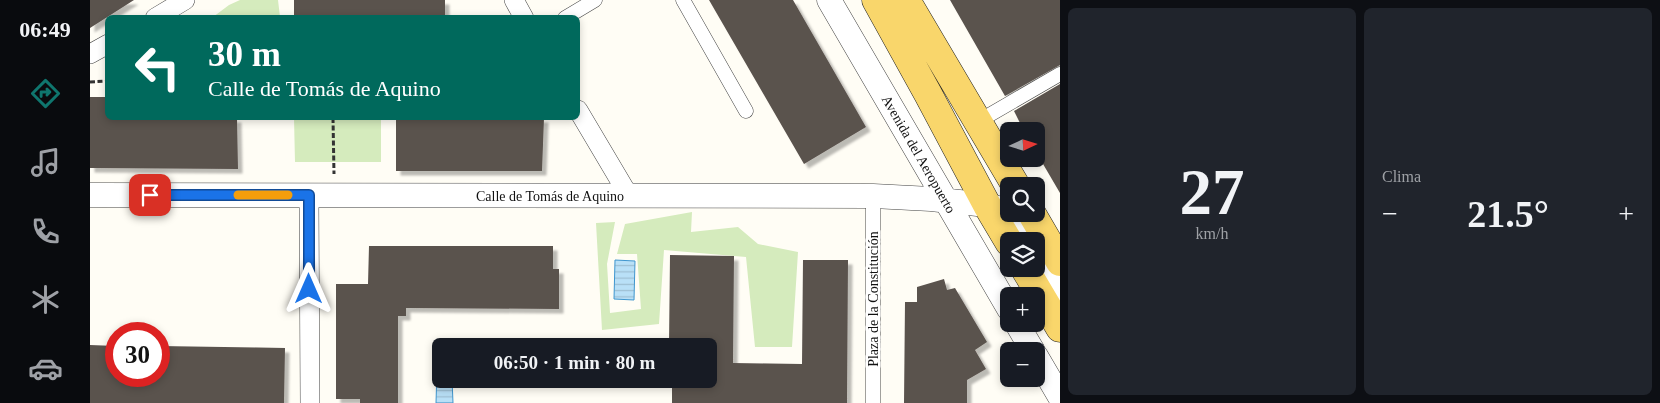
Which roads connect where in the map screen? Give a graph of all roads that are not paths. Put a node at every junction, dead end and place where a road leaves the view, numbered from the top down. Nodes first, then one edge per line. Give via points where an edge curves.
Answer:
1 (185, 0) edge
2 (514, 0) edge
3 (595, 0) edge
4 (683, 0) edge
5 (829, 0) edge
6 (876, 0) edge
7 (906, 0) edge
8 (160, 15) edge
9 (522, 15) edge
10 (570, 15) edge
11 (105, 46) edge
12 (90, 54) edge
13 (1060, 74) edge
14 (746, 111) dead end
15 (580, 113) edge
16 (979, 121) junction
17 (1011, 177) edge
18 (90, 195) edge
19 (309, 195) junction
20 (628, 196) junction
21 (873, 196) junction
22 (946, 200) junction
23 (998, 208) edge
24 (1037, 222) edge
25 (1006, 232) edge
26 (1060, 262) edge
27 (1045, 264) edge
28 (1030, 277) edge
29 (1060, 289) edge
30 (1000, 293) edge
31 (1060, 328) edge
32 (1045, 371) edge
33 (1060, 397) edge
34 (310, 403) edge
35 (873, 403) edge

1 - 8 street
2 - 9 street
3 - 10 street
4 - 14 street
5 - 22 street, Avenida del Aeropuerto
6 - 23 main road via 928,94
7 - 16 main road
11 - 12 street
13 - 16 street
15 - 20 street
16 - 17 main road
18 - 19 street, Calle de Tomás de Aquino
19 - 20 street, Calle de Tomás de Aquino
19 - 34 street
20 - 21 street, Calle de Tomás de Aquino
21 - 22 street, Calle de Tomás de Aquino
21 - 35 street, Plaza de la Constitución
22 - 23 street, Calle de Tomás de Aquino
22 - 30 street, Avenida del Aeropuerto
23 - 25 main road
24 - 26 main road
27 - 29 street
28 - 31 main road
32 - 33 street

